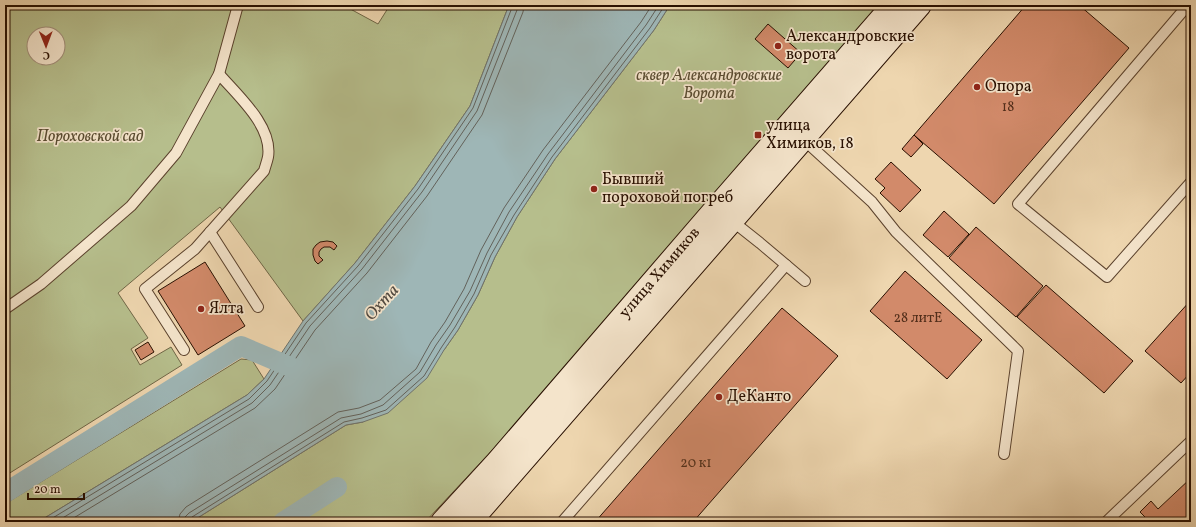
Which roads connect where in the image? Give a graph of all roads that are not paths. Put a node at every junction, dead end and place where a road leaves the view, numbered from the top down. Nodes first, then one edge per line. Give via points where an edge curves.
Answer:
1 (238, 5) edge
2 (893, 5) edge
3 (920, 5) edge
4 (1188, 5) edge
5 (219, 74) junction
6 (803, 139) junction
7 (1191, 182) edge
8 (724, 215) junction
9 (210, 232) junction
10 (786, 265) junction
11 (805, 281) dead end
12 (258, 307) dead end
13 (5, 309) edge
14 (184, 350) dead end
15 (1191, 441) edge
16 (1004, 454) dead end
17 (463, 517) edge
18 (562, 522) edge
19 (1106, 522) edge

1 - 5 lane
2 - 8 street, улица Химиков
3 - 6 street, улица Химиков
4 - 7 lane via 1018,204 1107,277
5 - 9 lane via 258,119 266,136 268,156 264,172
5 - 13 lane via 176,153 131,206 41,284
6 - 8 street, улица Химиков
6 - 16 lane via 872,202 896,232 1018,351
8 - 10 lane
8 - 17 street, улица Химиков via 497,462
9 - 12 lane
9 - 14 lane via 195,249 145,289
10 - 11 lane
10 - 18 lane
15 - 19 lane

